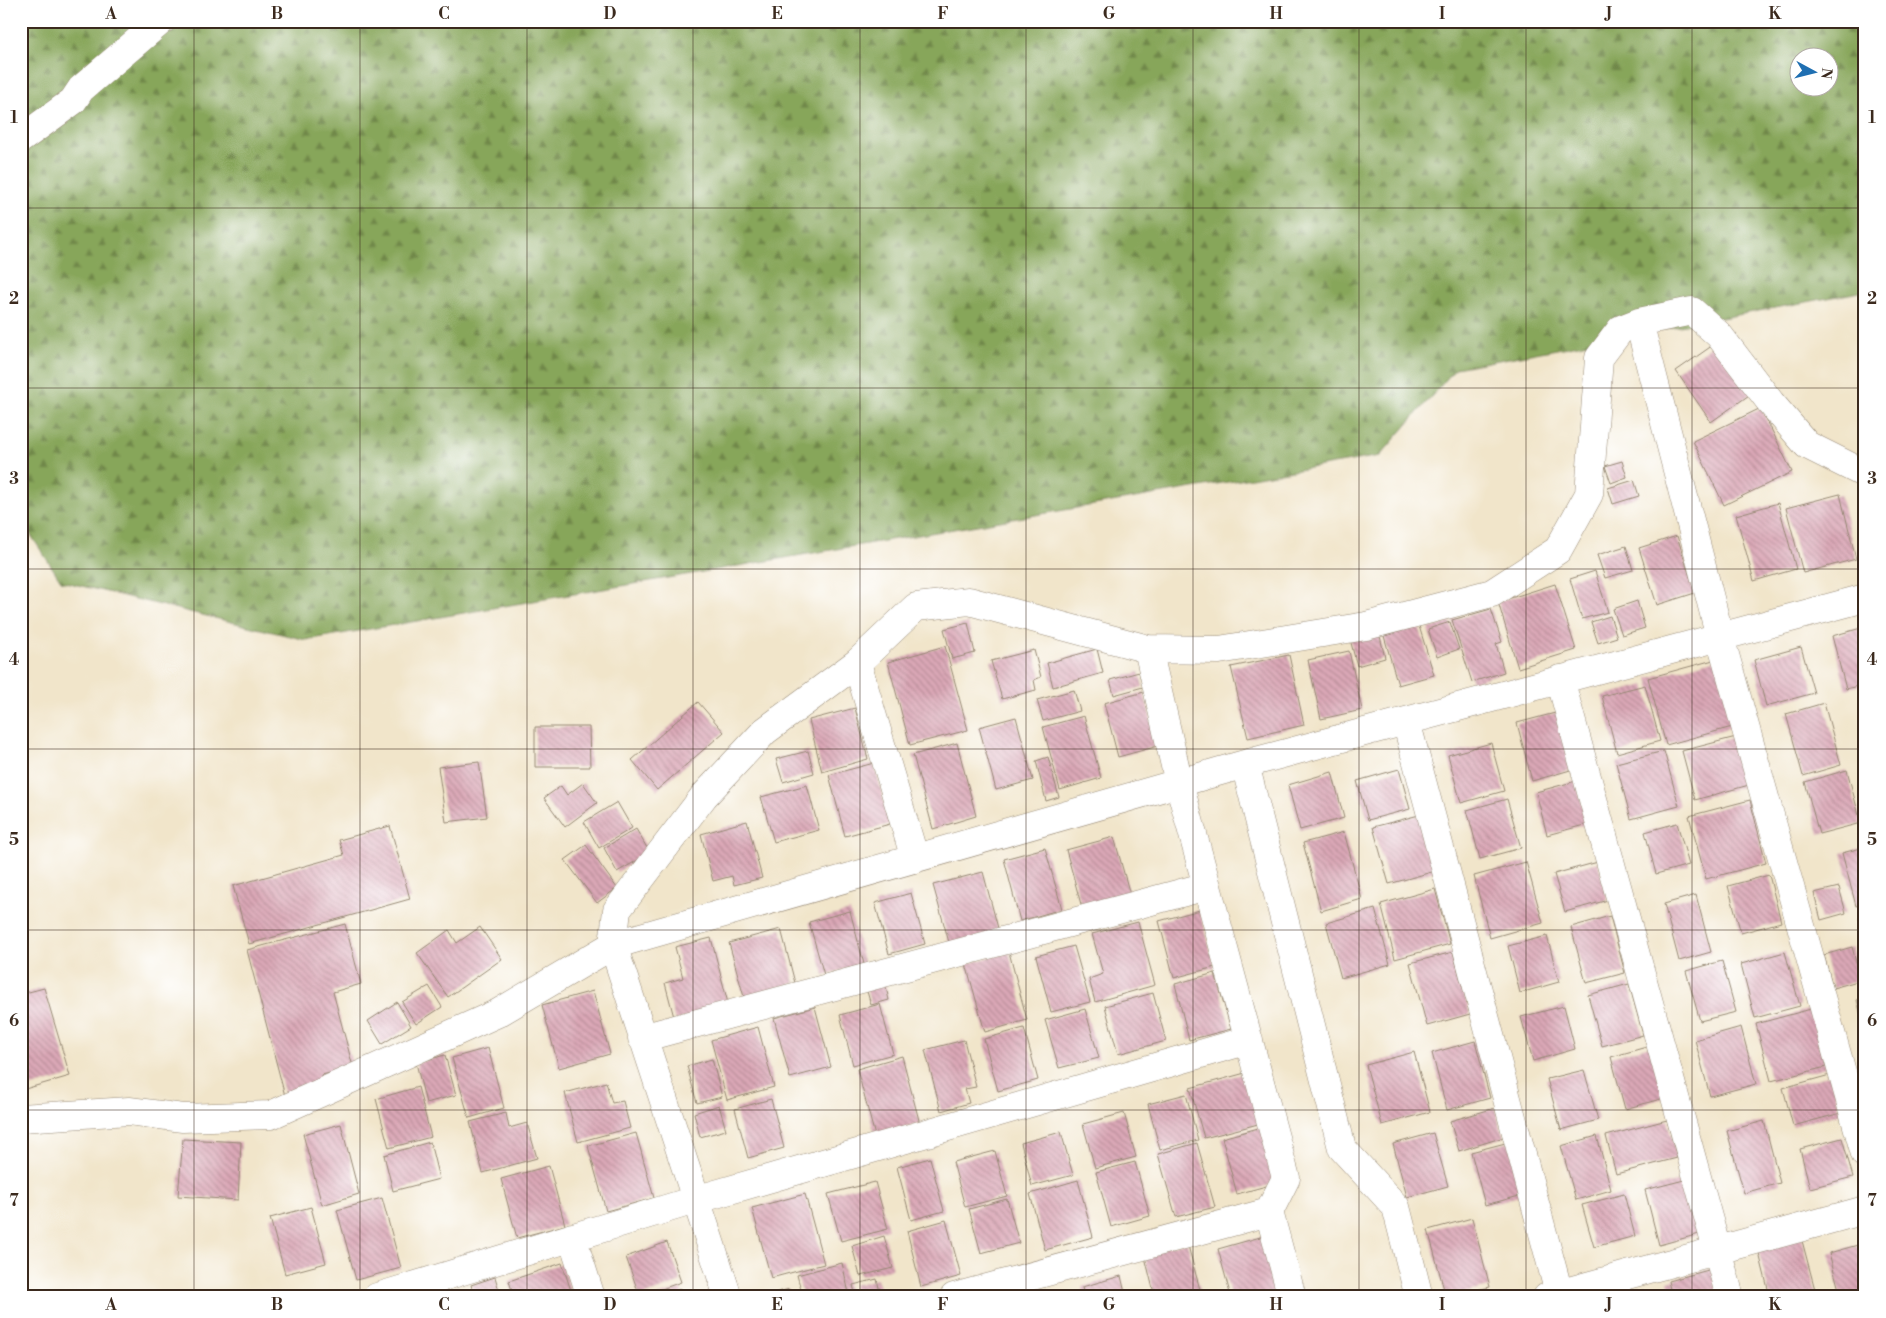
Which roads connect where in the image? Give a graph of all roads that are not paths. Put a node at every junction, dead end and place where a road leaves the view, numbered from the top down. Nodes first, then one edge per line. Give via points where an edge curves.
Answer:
1 (161, 21) edge
2 (21, 139) edge
3 (1639, 322) junction
4 (1865, 474) edge
5 (1865, 598) edge
6 (1720, 637) junction
7 (1148, 648) junction
8 (857, 663) junction
9 (1560, 679) junction
10 (1406, 721) junction
11 (1246, 764) junction
12 (1179, 783) junction
13 (915, 859) junction
14 (1207, 886) junction
15 (613, 945) junction
16 (642, 1038) junction
17 (1249, 1040) junction
18 (21, 1118) edge
19 (1865, 1154) edge
20 (695, 1200) junction
21 (1865, 1210) edge
22 (1269, 1212) junction
23 (572, 1237) junction
24 (1717, 1250) junction
25 (406, 1292) edge
26 (1555, 1296) edge
27 (377, 1297) edge
28 (591, 1297) edge
29 (728, 1297) edge
30 (954, 1297) edge
31 (1292, 1297) edge
32 (1419, 1297) edge
33 (1730, 1297) edge

1 - 2 street via 81,89 73,101
3 - 4 street via 1692,311 1719,334 1807,445
3 - 6 street
3 - 7 street via 1621,329 1599,358 1589,494 1558,550 1492,593 1366,626 1219,650
5 - 6 street
6 - 9 street
6 - 19 street
7 - 8 street via 968,601 916,607
7 - 12 street
8 - 13 street
8 - 15 street via 765,731 704,796 617,910
9 - 10 street
9 - 24 street
10 - 11 street
10 - 26 street
11 - 12 street
11 - 32 street via 1342,1148 1396,1207
12 - 13 street
12 - 14 street
13 - 15 street
14 - 16 street
14 - 17 street
15 - 16 street
15 - 18 street via 498,1013 271,1115 184,1118 129,1111
16 - 20 street
17 - 20 street
17 - 22 street via 1286,1178
20 - 23 street
20 - 29 street
21 - 24 street
22 - 30 street
22 - 31 street
23 - 25 street
23 - 28 street
24 - 26 street
24 - 33 street
25 - 27 street

